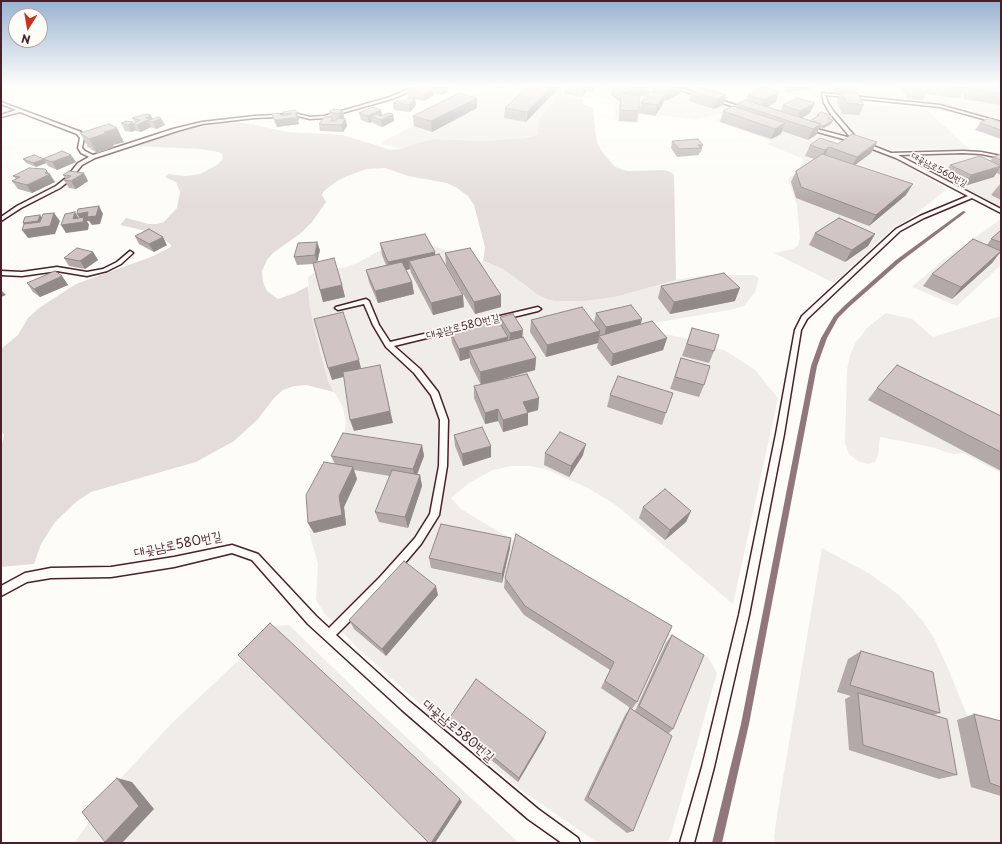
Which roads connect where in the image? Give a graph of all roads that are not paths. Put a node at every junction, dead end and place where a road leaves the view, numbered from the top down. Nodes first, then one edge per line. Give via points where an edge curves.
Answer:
1 (58, 125) edge
2 (193, 125) edge
3 (843, 125) edge
4 (802, 126) edge
5 (856, 141) junction
6 (891, 154) junction
7 (93, 157) junction
8 (1001, 157) edge
9 (972, 196) junction
10 (1001, 211) edge
11 (1, 219) edge
12 (130, 253) dead end
13 (1, 273) edge
14 (338, 308) dead end
15 (538, 309) dead end
16 (388, 345) junction
17 (1, 591) edge
18 (328, 635) junction
19 (573, 843) edge
20 (687, 843) edge

1 - 7 lane via 79,133 82,138 80,148
2 - 7 lane
3 - 5 lane, 대곶남로560번길
4 - 5 lane
5 - 6 lane, 대곶남로560번길
6 - 8 lane via 963,152
6 - 9 lane, 대곶남로560번길
7 - 11 lane via 80,164 58,187 18,207
9 - 10 lane, 대곶남로560번길
9 - 20 lane via 898,230 804,318 798,330 779,442 744,615
12 - 13 lane via 119,263 105,270 87,274 58,269 22,274
14 - 16 lane via 366,301
15 - 16 lane, 대곶남로580번길
16 - 18 lane via 417,371 435,394 444,420 443,466 434,515 418,541 384,580
17 - 18 lane, 대곶남로580번길 via 25,578 51,573 111,572 232,549 255,557
18 - 19 lane, 대곶남로580번길 via 406,706 533,814

